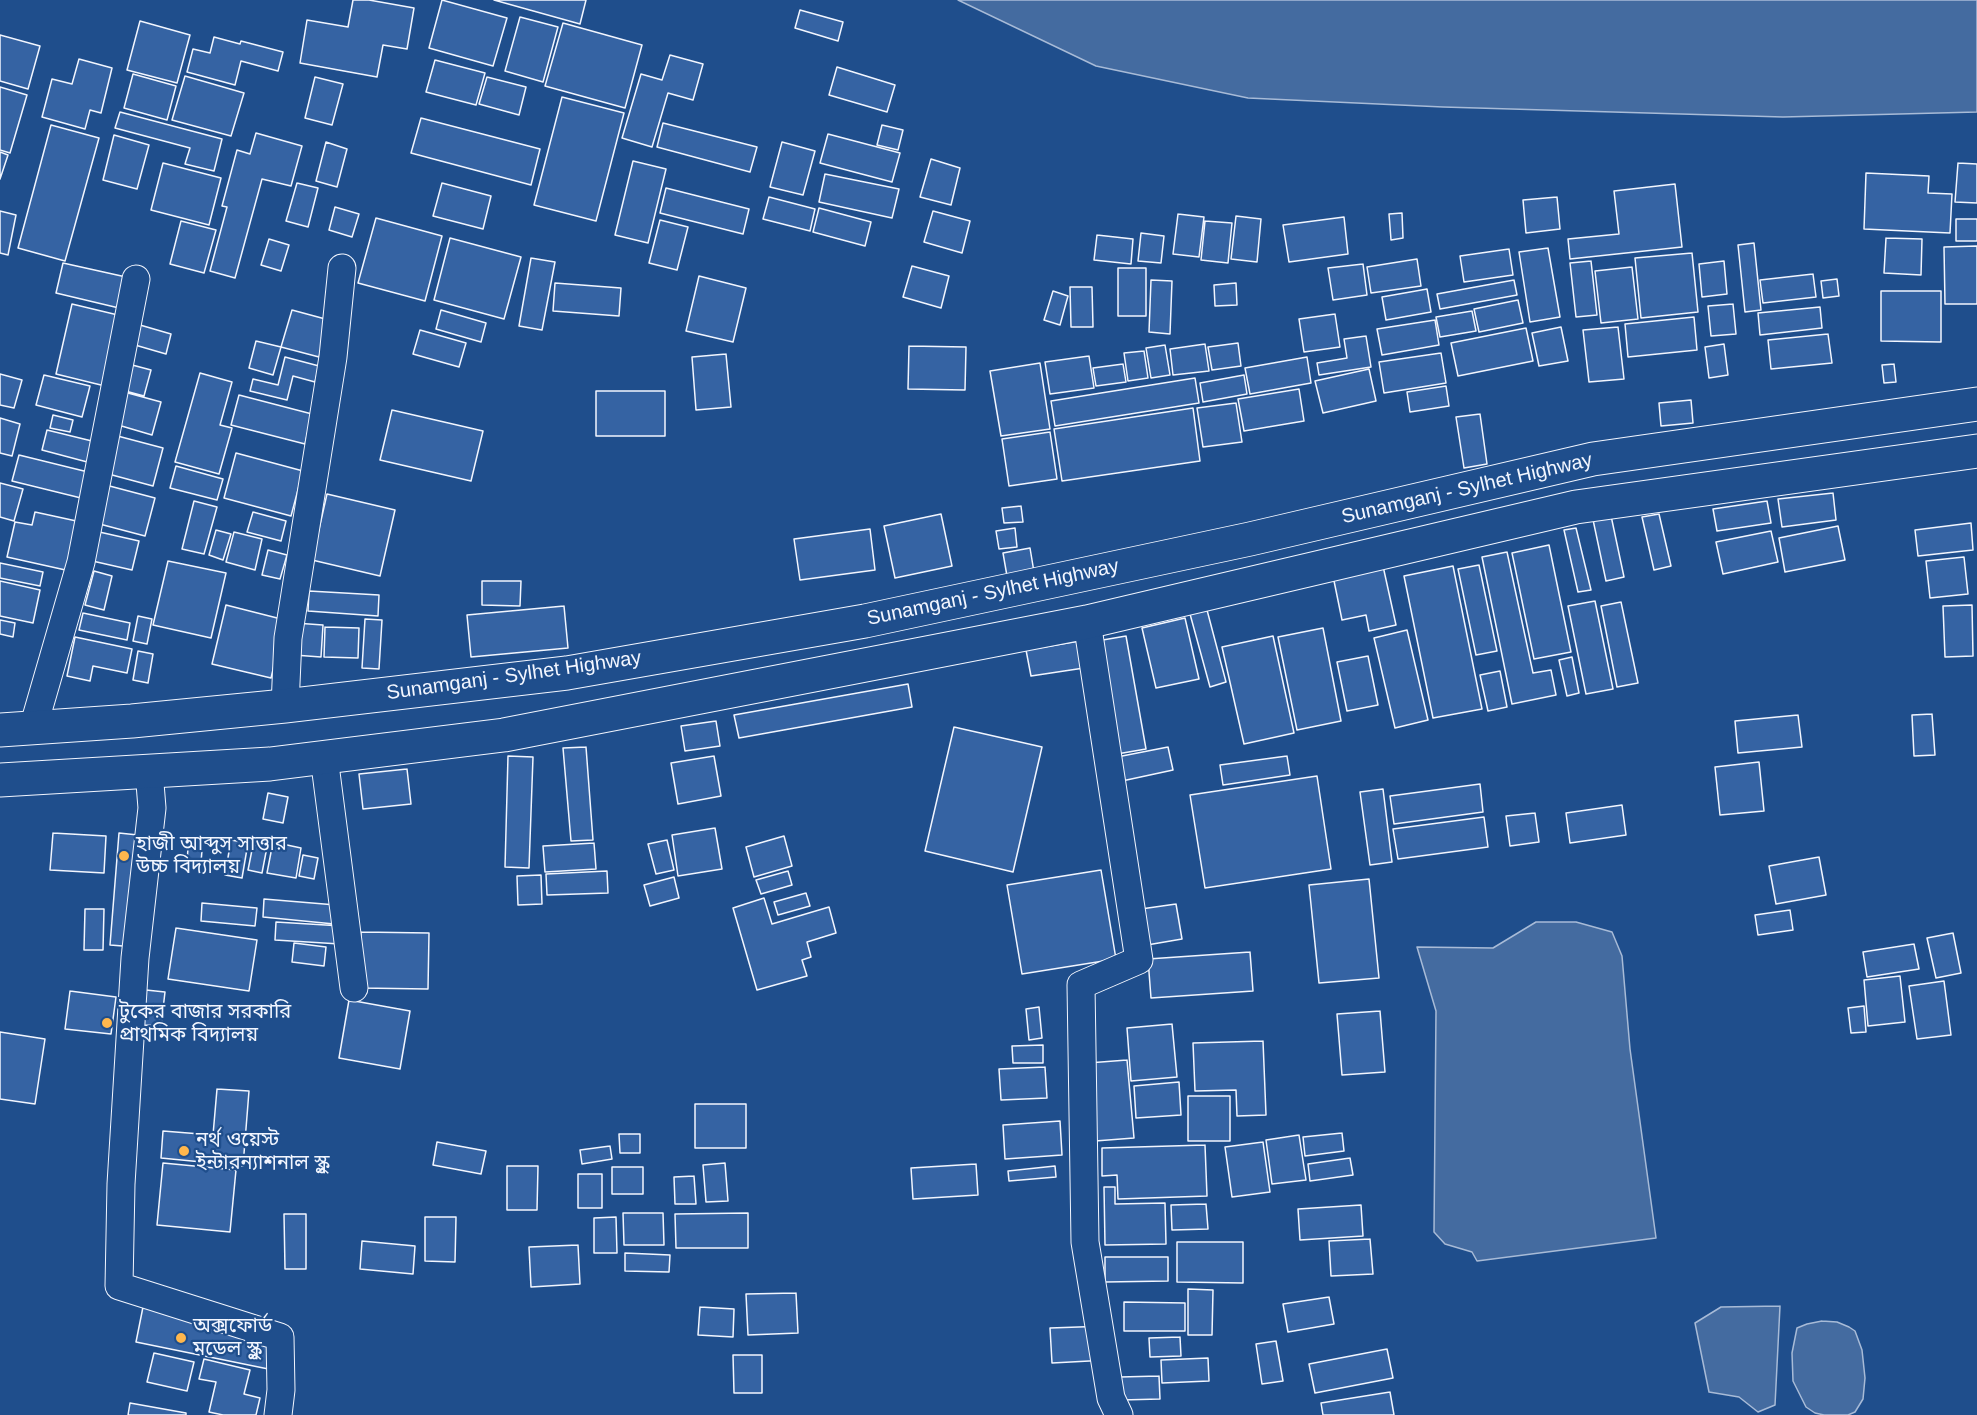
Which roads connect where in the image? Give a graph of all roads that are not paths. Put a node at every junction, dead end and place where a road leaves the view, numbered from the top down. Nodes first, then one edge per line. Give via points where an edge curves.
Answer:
1 (342, 268) dead end
2 (136, 279) dead end
3 (1977, 404) edge
4 (1972, 452) edge
5 (1087, 622) junction
6 (285, 706) junction
7 (33, 728) junction
8 (0, 730) edge
9 (324, 757) junction
10 (149, 771) junction
11 (0, 780) edge
12 (354, 988) dead end
13 (278, 1415) edge
14 (1119, 1415) edge

1 - 6 street via 333,357 288,638
2 - 7 street via 81,562
3 - 6 main road, Sunamganj - Sylhet Highway via 1593,459 1250,539 854,623 567,673
4 - 5 main road via 1576,507
5 - 9 main road via 504,735
5 - 14 street via 1139,960 1082,985 1085,1242 1111,1398
6 - 7 main road, Sunamganj - Sylhet Highway
7 - 8 main road, Sunamganj - Sylhet Highway
9 - 10 main road
9 - 12 street
10 - 11 main road
10 - 13 street via 152,808 135,958 119,1286 280,1337

